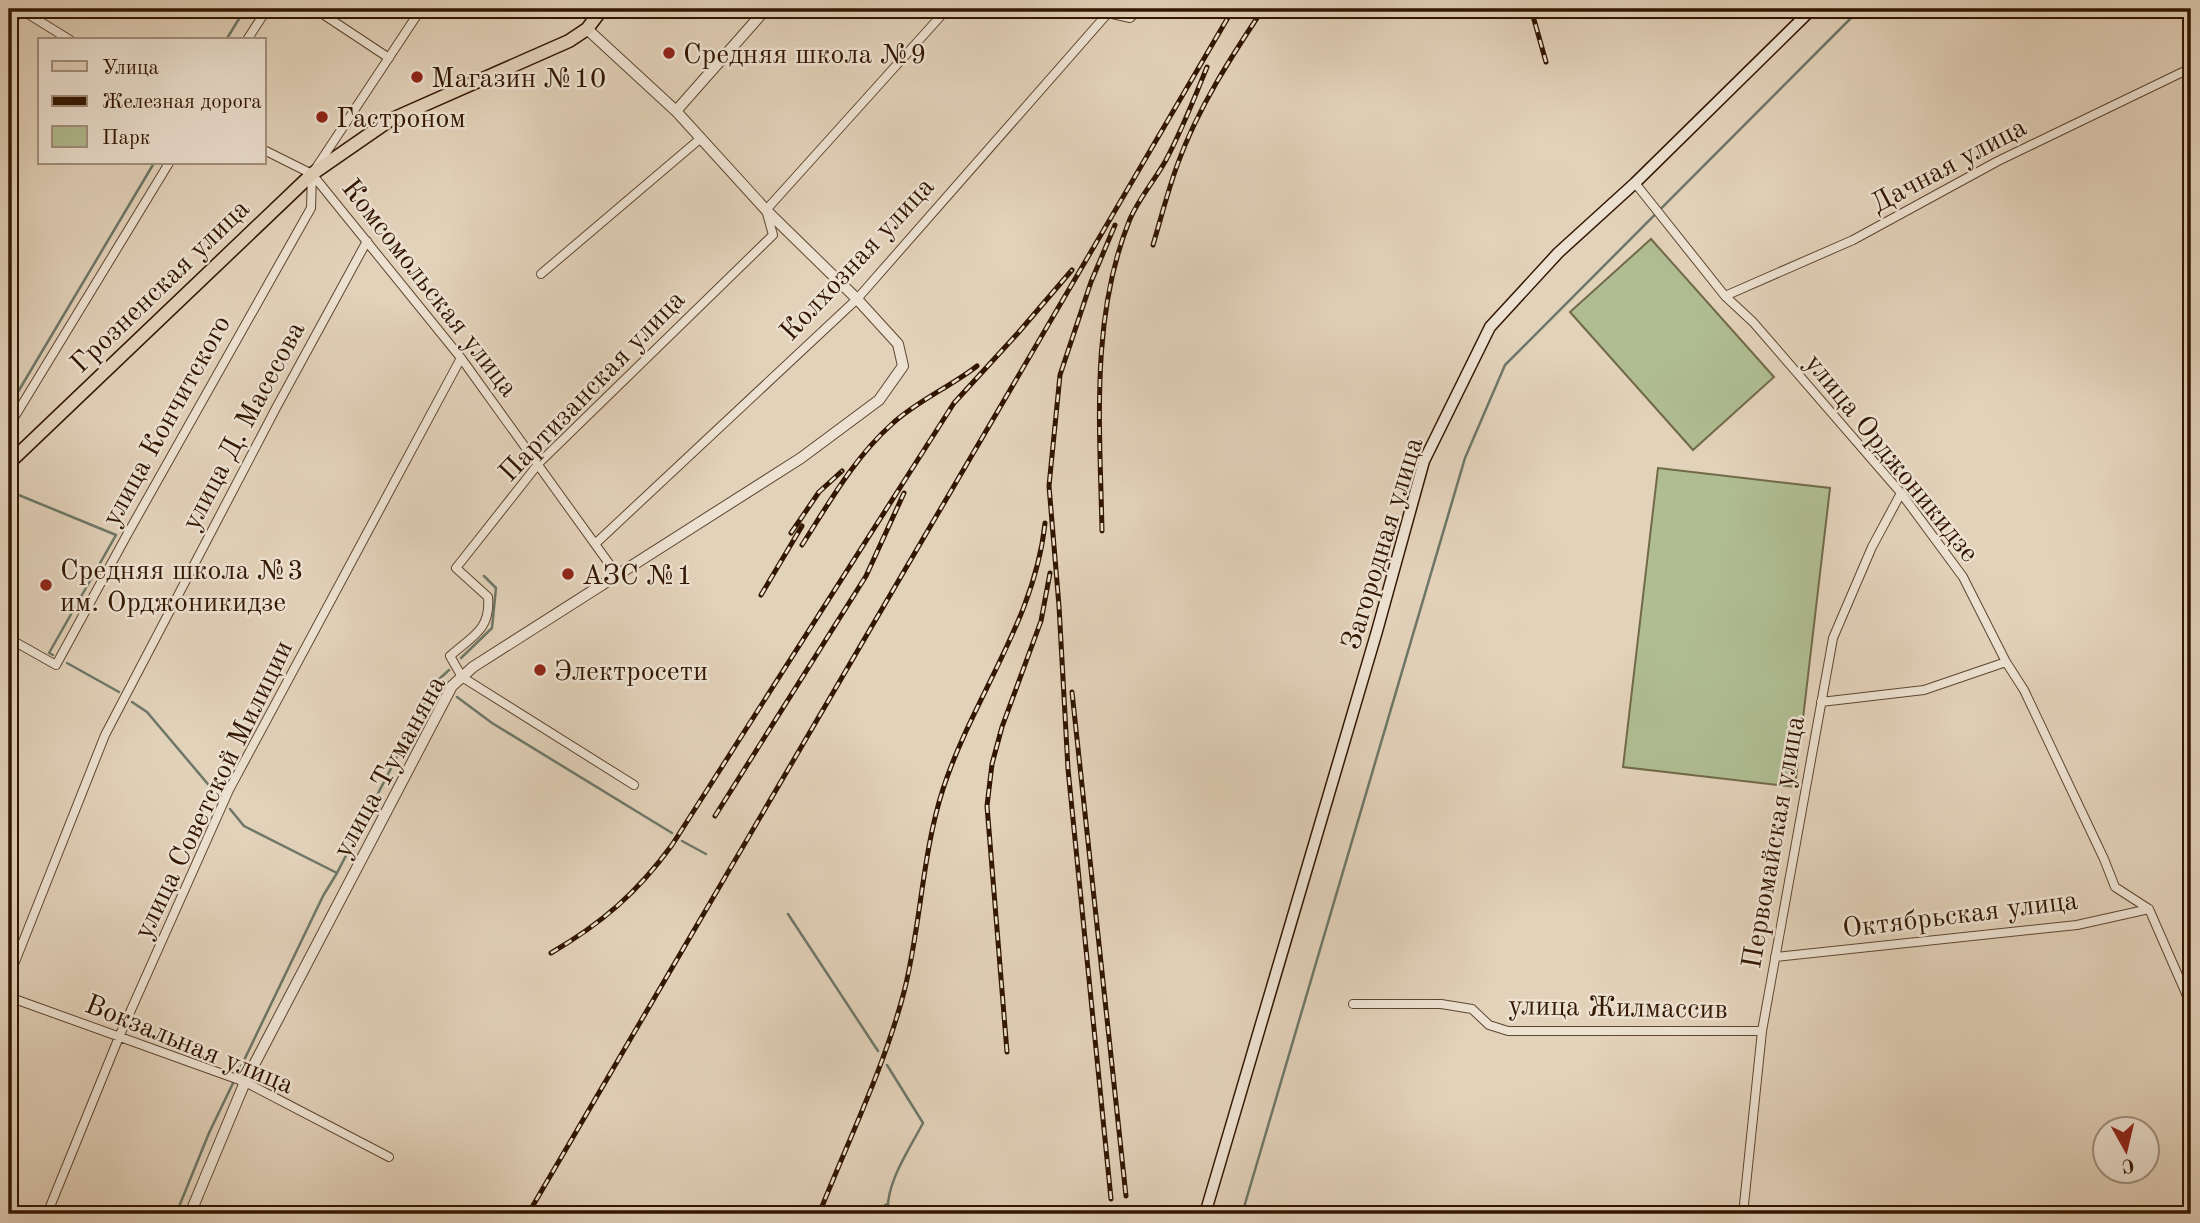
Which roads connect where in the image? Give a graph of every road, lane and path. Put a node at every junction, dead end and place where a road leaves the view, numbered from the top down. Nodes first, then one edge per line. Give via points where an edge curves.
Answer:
1 (20, 9) edge
2 (267, 9) edge
3 (315, 9) edge
4 (421, 9) edge
5 (602, 9) edge
6 (766, 9) edge
7 (947, 9) edge
8 (1139, 9) edge
9 (1812, 9) edge
10 (9, 27) edge
11 (587, 29) junction
12 (67, 38) edge
13 (248, 38) edge
14 (389, 58) junction
15 (2191, 68) edge
16 (676, 111) junction
17 (701, 138) junction
18 (266, 151) edge
19 (168, 164) edge
20 (312, 174) junction
21 (1635, 183) junction
22 (766, 210) junction
23 (367, 241) junction
24 (541, 274) dead end
25 (1725, 296) junction
26 (857, 299) junction
27 (461, 358) junction
28 (9, 426) edge
29 (9, 463) edge
30 (539, 463) junction
31 (1900, 493) junction
32 (595, 544) junction
33 (618, 576) junction
34 (13, 640) edge
35 (9, 661) edge
36 (2006, 662) junction
37 (462, 677) junction
38 (1821, 702) junction
39 (634, 785) dead end
40 (2149, 909) junction
41 (1775, 957) junction
42 (9, 977) edge
43 (9, 998) edge
44 (1353, 1004) dead end
45 (2191, 1004) edge
46 (1762, 1031) junction
47 (119, 1037) junction
48 (245, 1082) junction
49 (389, 1157) dead end
50 (47, 1214) edge
51 (190, 1214) edge
52 (1205, 1214) edge
53 (1743, 1214) edge

1 - 10 street
1 - 12 street
2 - 13 street
3 - 14 street
4 - 14 street
5 - 11 main road, Грозненская улица
6 - 16 street
7 - 22 street
8 - 26 street, Колхозная улица via 1130,18 1108,13
9 - 21 main road, Загородная улица
11 - 16 street
11 - 20 main road, Грозненская улица via 516,66 390,120
14 - 20 street
15 - 25 street, Дачная улица via 1998,162 1853,240
16 - 17 street
17 - 22 street
17 - 24 street
18 - 20 street, Комсомольская улица
19 - 28 street
20 - 23 street, Комсомольская улица
20 - 29 main road, Грозненская улица
20 - 34 street, улица Кончитского via 311,208 56,665
21 - 25 street, улица Орджоникидзе
21 - 52 main road, Загородная улица via 1558,253 1490,327 1424,461
22 - 26 street
22 - 30 street, Партизанская улица via 773,235
23 - 27 street, Комсомольская улица
23 - 42 street, улица Д. Масесова via 105,736
25 - 31 street, улица Орджоникидзе via 1753,322
26 - 32 street, Колхозная улица
26 - 33 street, улица Туманяна via 898,344 904,366 879,400 813,450
27 - 30 street, Комсомольская улица
27 - 47 street, улица Советской Милиции via 229,790
30 - 32 street, Комсомольская улица
30 - 37 street, Партизанская улица via 456,568 488,597 489,611 485,625 450,656
31 - 36 street, улица Орджоникидзе via 1963,577
31 - 38 street, Первомайская улица via 1833,638
32 - 33 street, Комсомольская улица
33 - 37 street, улица Туманяна
34 - 35 street, улица Кончитского
36 - 38 street via 1924,690
36 - 40 street, улица Орджоникидзе via 2024,690 2115,887
37 - 39 street
37 - 48 street, улица Туманяна via 452,686
38 - 41 street, Первомайская улица
40 - 41 street, Октябрьская улица via 2077,925
40 - 45 street
41 - 46 street, Первомайская улица
43 - 47 street, Вокзальная улица
44 - 46 street, улица Жилмассив via 1441,1004 1472,1009 1489,1025 1507,1031
46 - 53 street, Первомайская улица
47 - 48 street, Вокзальная улица
47 - 50 street, улица Советской Милиции
48 - 49 street, Вокзальная улица
48 - 51 street, улица Туманяна

